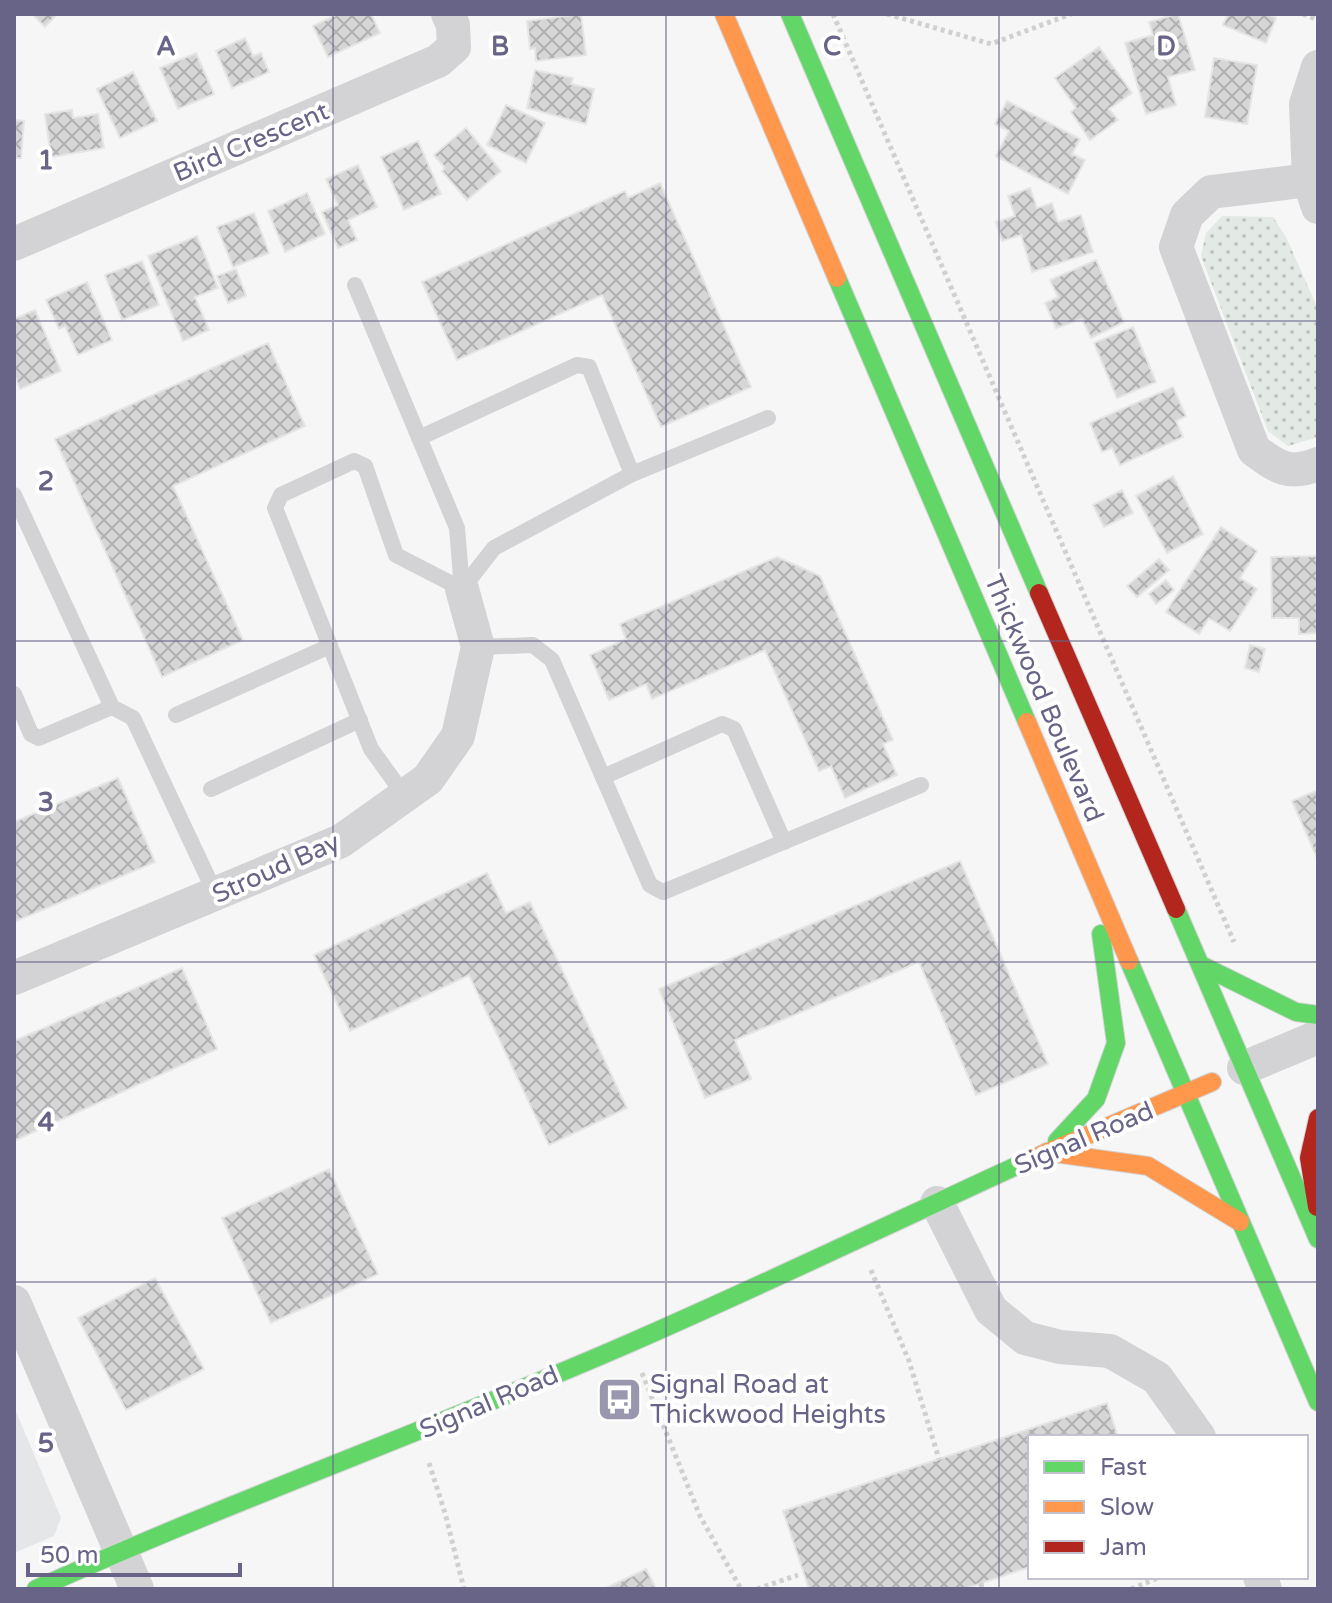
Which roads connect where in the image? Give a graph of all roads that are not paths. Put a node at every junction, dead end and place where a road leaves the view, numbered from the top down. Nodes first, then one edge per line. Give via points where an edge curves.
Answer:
1 (448, 14) edge
2 (724, 14) edge
3 (790, 14) edge
4 (1318, 67) edge
5 (1314, 193) edge
6 (14, 244) edge
7 (355, 285) dead end
8 (768, 418) dead end
9 (419, 438) junction
10 (1318, 464) edge
11 (632, 474) junction
12 (14, 495) edge
13 (462, 589) junction
14 (330, 646) junction
15 (478, 647) junction
16 (14, 694) edge
17 (112, 707) junction
18 (176, 715) dead end
19 (360, 720) junction
20 (603, 777) junction
21 (921, 785) dead end
22 (211, 789) dead end
23 (405, 796) junction
24 (784, 842) junction
25 (1093, 878) junction
26 (216, 895) junction
27 (1201, 965) junction
28 (14, 978) edge
29 (1318, 1015) edge
30 (1318, 1037) edge
31 (1244, 1068) junction
32 (1187, 1094) junction
33 (1318, 1118) edge
34 (1047, 1152) junction
35 (937, 1203) junction
36 (1318, 1213) edge
37 (1240, 1222) junction
38 (1318, 1239) edge
39 (14, 1302) edge
40 (1318, 1402) edge
41 (1190, 1434) edge
42 (120, 1551) junction
43 (36, 1589) edge
44 (137, 1589) edge

1 - 6 street, Bird Crescent via 454,47 438,61
2 - 25 main road, Thickwood Boulevard
3 - 27 main road, Thickwood Boulevard
4 - 5 street via 1306,104
5 - 10 street via 1211,192 1187,215 1176,247 1254,450 1278,468
7 - 9 lane
8 - 11 lane
9 - 11 lane via 577,365 589,367
9 - 13 lane via 457,528
11 - 13 lane via 494,548
12 - 17 lane
13 - 14 lane via 396,555 365,466 354,461 281,495 275,508
13 - 15 street, Stroud Bay
14 - 18 lane
14 - 19 lane
15 - 20 lane via 533,645 552,660
15 - 23 street, Stroud Bay via 458,736 428,779
16 - 17 lane via 31,734 39,738
17 - 26 lane via 133,718
19 - 22 lane
19 - 23 lane via 371,749
20 - 24 lane via 650,885 663,892
20 - 24 lane via 722,724 734,729
21 - 24 lane
23 - 26 street, Stroud Bay via 341,841
25 - 32 main road, Thickwood Boulevard
25 - 34 main road via 1116,1043 1096,1099
26 - 28 street, Stroud Bay
27 - 29 main road via 1296,1012
27 - 31 main road, Thickwood Boulevard
30 - 31 street
31 - 32 main road, Signal Road
31 - 38 main road, Thickwood Boulevard
32 - 34 main road, Signal Road
32 - 37 main road, Thickwood Boulevard
33 - 36 main road via 1309,1158
34 - 35 main road, Signal Road
34 - 37 main road via 1148,1166
35 - 41 street via 991,1310 1025,1338 1110,1351 1157,1378
35 - 42 main road, Signal Road via 630,1343
37 - 40 main road, Thickwood Boulevard
39 - 42 street
42 - 43 main road, Signal Road
42 - 44 street

